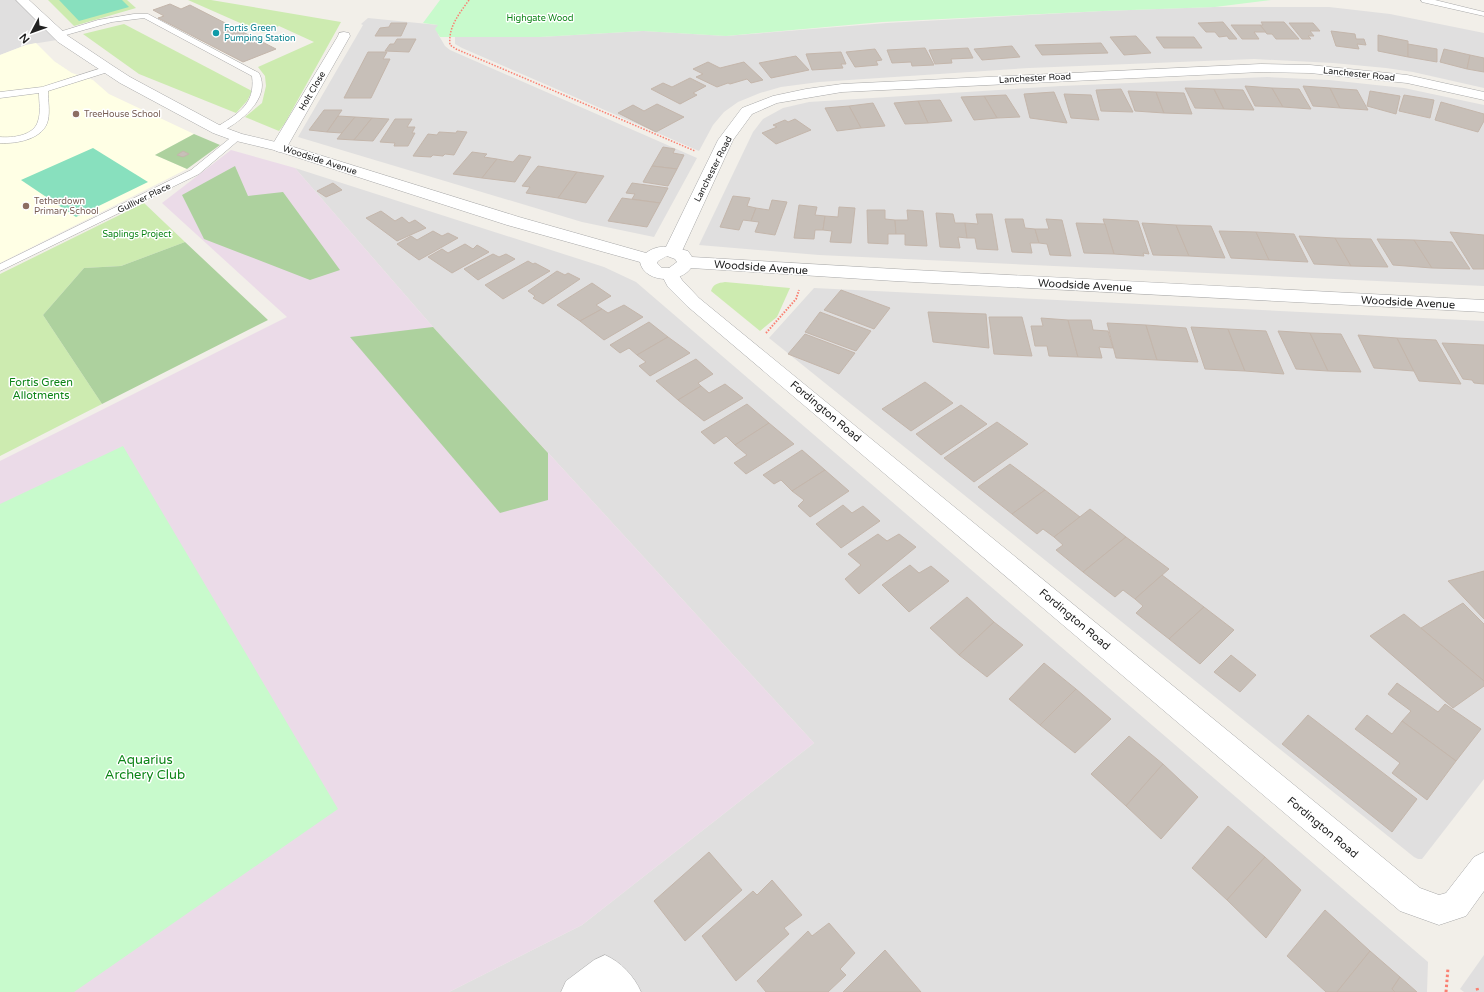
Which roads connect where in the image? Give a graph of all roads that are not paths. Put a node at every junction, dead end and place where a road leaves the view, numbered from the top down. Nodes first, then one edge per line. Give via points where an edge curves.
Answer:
1 (22, 0) edge
2 (1425, 0) edge
3 (1484, 14) edge
4 (59, 35) junction
5 (344, 36) dead end
6 (108, 69) junction
7 (43, 90) junction
8 (0, 95) edge
9 (1484, 96) edge
10 (218, 130) junction
11 (237, 137) junction
12 (0, 140) edge
13 (279, 147) junction
14 (649, 259) junction
15 (676, 262) junction
16 (0, 268) edge
17 (1484, 306) edge
18 (1484, 867) edge
19 (577, 992) edge
20 (625, 992) edge

1 - 4 street, Woodside Avenue
2 - 3 lane
4 - 6 street, Woodside Avenue
4 - 10 lane via 119,18 144,16 256,75 258,88 252,102 242,115
5 - 13 street, Holt Close
6 - 7 lane
6 - 10 street, Woodside Avenue
7 - 8 lane
7 - 12 lane via 43,123 37,130 16,140
9 - 15 street, Lanchester Road via 1407,79 1310,69 1261,68 842,88 806,93 773,100 747,111 726,140
10 - 11 street, Woodside Avenue
11 - 13 street, Woodside Avenue
11 - 16 lane, Gulliver Place via 195,172
13 - 14 street, Woodside Avenue via 513,222
14 - 15 street, Woodside Avenue via 656,253 667,250
14 - 15 street, Woodside Avenue via 649,267 657,273
15 - 17 street, Woodside Avenue
15 - 18 street, Fordington Road via 674,283 693,302 1412,900 1439,910 1455,905
19 - 20 street via 605,971

